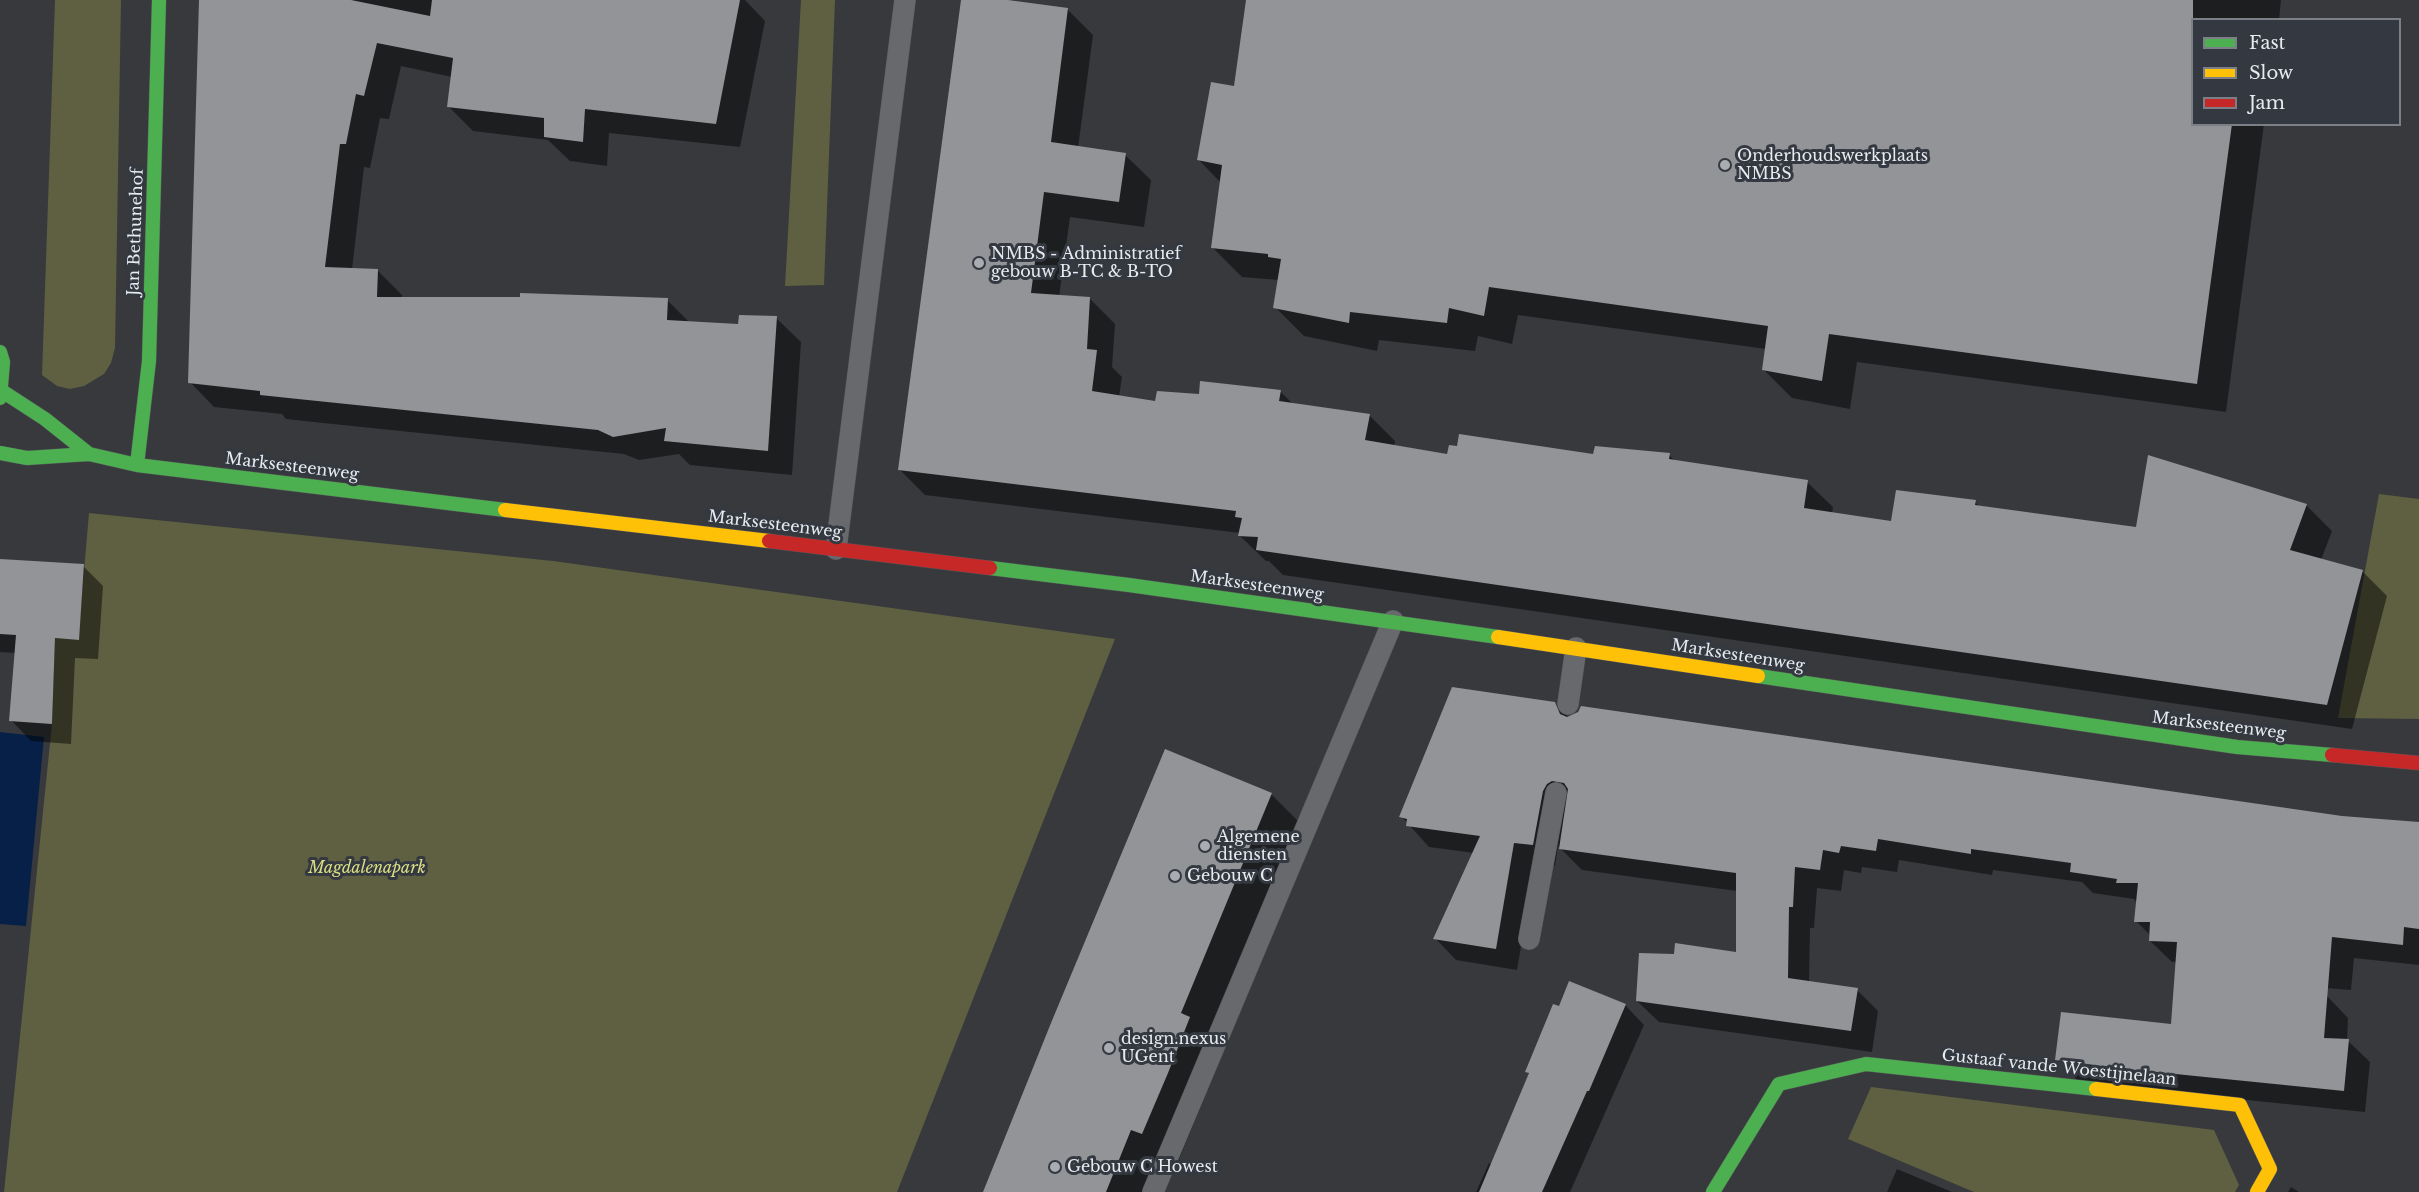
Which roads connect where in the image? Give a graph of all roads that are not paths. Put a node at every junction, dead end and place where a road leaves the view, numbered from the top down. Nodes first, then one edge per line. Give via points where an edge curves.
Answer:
1 (159, 0) edge
2 (905, 0) edge
3 (0, 352) edge
4 (1, 395) edge
5 (0, 453) edge
6 (89, 454) junction
7 (137, 465) junction
8 (836, 549) junction
9 (1393, 621) junction
10 (1576, 648) junction
11 (1568, 704) dead end
12 (2419, 764) edge
13 (1556, 793) dead end
14 (1529, 939) dead end
15 (1153, 1192) edge
16 (1713, 1192) edge
17 (2257, 1192) edge

1 - 7 street, Jan Bethunehof via 149,361
2 - 8 lane
3 - 4 street
4 - 6 street, Marksesteenweg via 45,419
5 - 6 street, Marksesteenweg via 27,458
6 - 7 street, Marksesteenweg
7 - 8 street, Marksesteenweg
8 - 9 street, Marksesteenweg
9 - 10 street, Marksesteenweg
9 - 15 lane
10 - 11 lane
10 - 12 street, Marksesteenweg via 2237,747
13 - 14 lane
16 - 17 street, Gustaaf vande Woestijnelaan via 1779,1084 1866,1064 2240,1105 2270,1169

